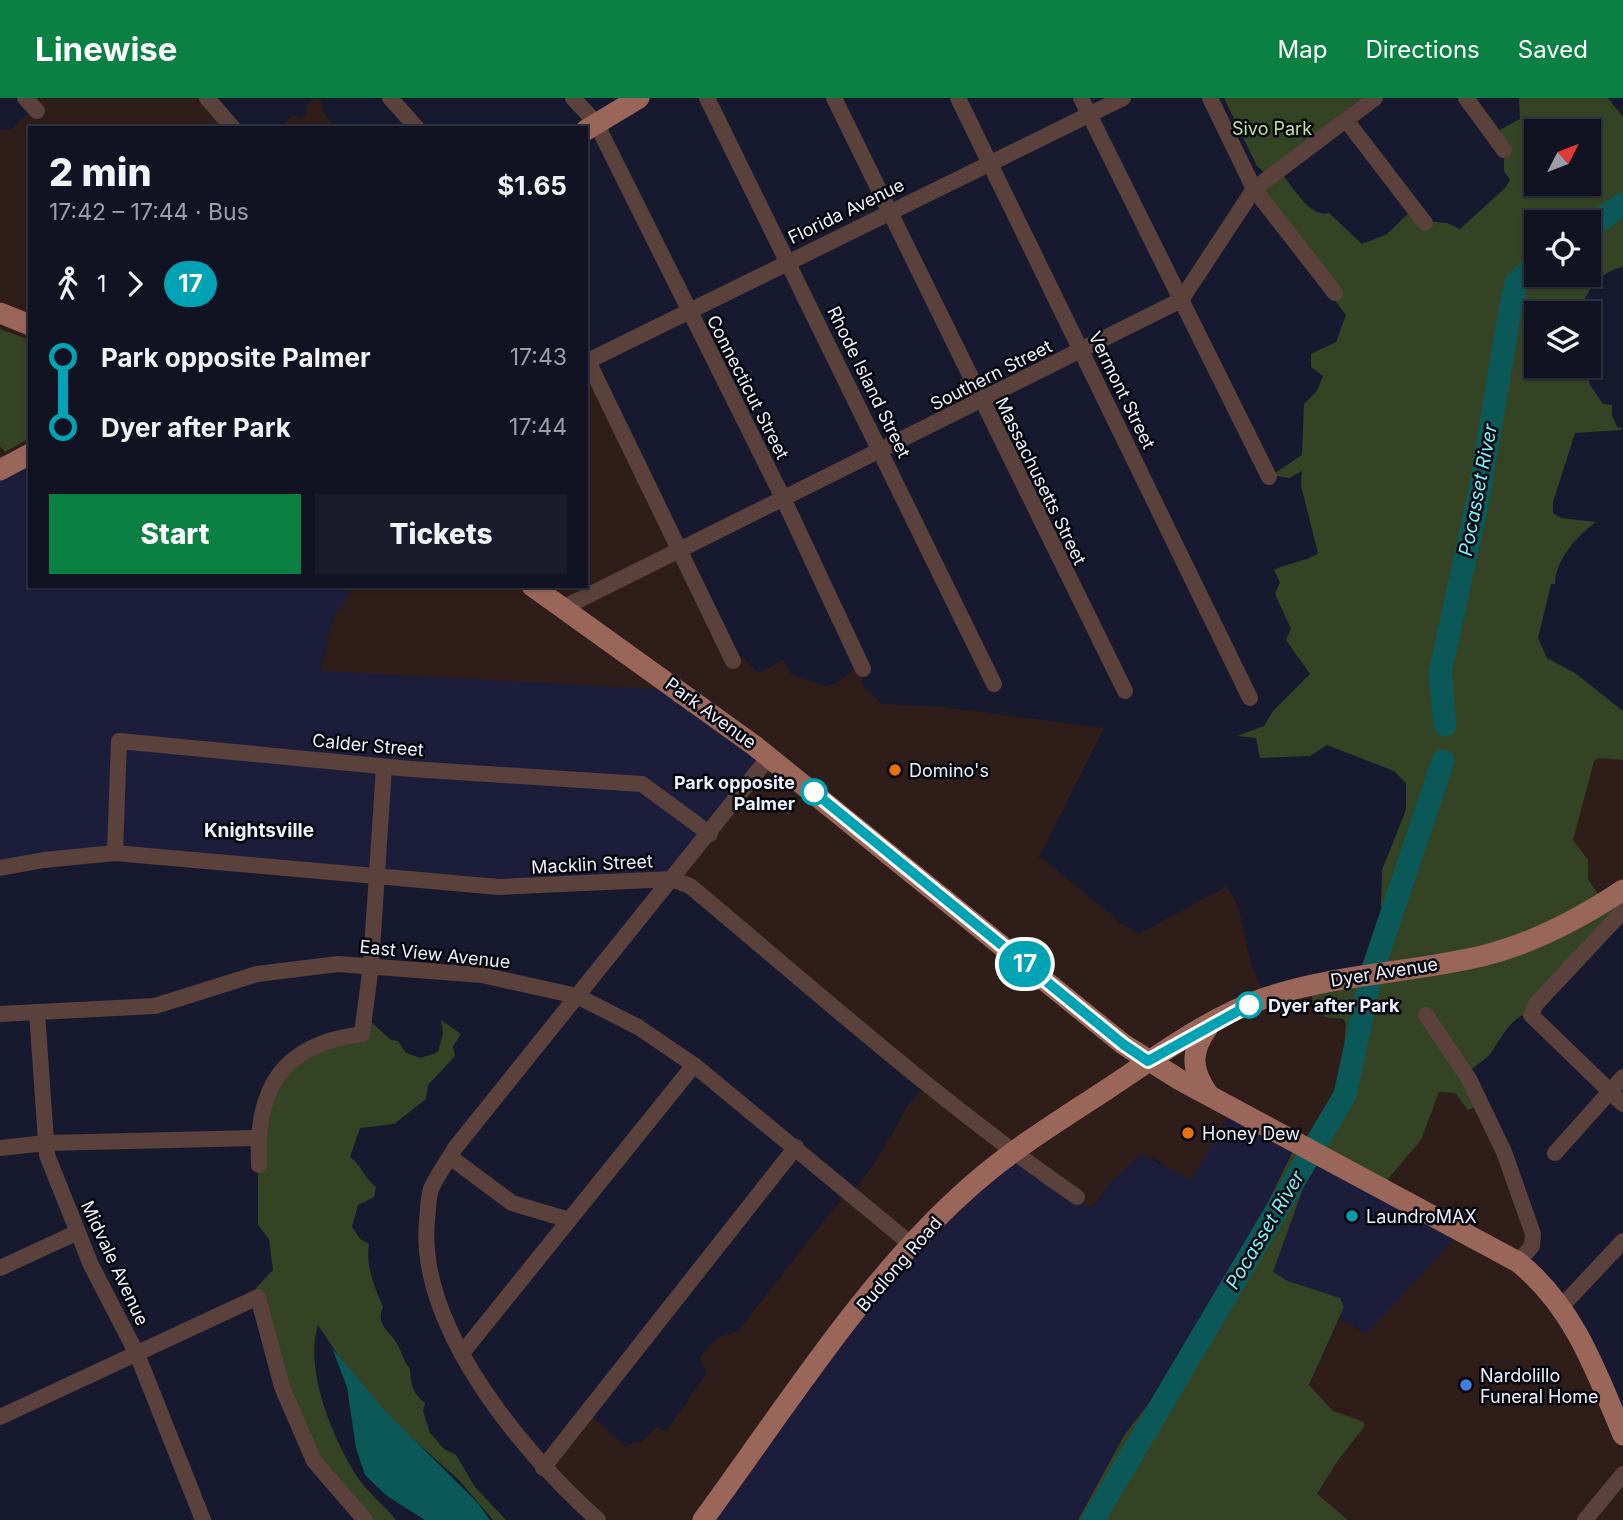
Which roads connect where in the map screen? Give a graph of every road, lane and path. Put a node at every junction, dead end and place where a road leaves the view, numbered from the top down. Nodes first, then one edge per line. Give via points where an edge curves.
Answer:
1 (25, 98) edge
2 (207, 98) edge
3 (390, 98) edge
4 (573, 98) edge
5 (639, 98) edge
6 (707, 98) edge
7 (834, 98) edge
8 (958, 98) edge
9 (1081, 98) edge
10 (1123, 98) edge
11 (1210, 98) edge
12 (1375, 98) edge
13 (1466, 98) edge
14 (37, 111) dead end
15 (1089, 115) junction
16 (1346, 120) junction
17 (231, 126) edge
18 (415, 126) edge
19 (591, 127) edge
20 (1504, 150) dead end
21 (990, 163) junction
22 (1254, 189) junction
23 (887, 212) junction
24 (1425, 223) dead end
25 (788, 261) junction
26 (1335, 293) dead end
27 (1181, 300) junction
28 (688, 310) junction
29 (0, 313) edge
30 (28, 324) edge
31 (1081, 351) junction
32 (588, 359) edge
33 (588, 361) edge
34 (981, 402) junction
35 (881, 451) junction
36 (28, 455) edge
37 (0, 470) edge
38 (1269, 477) dead end
39 (783, 498) junction
40 (679, 550) junction
41 (535, 588) edge
42 (562, 608) junction
43 (733, 661) dead end
44 (863, 669) dead end
45 (994, 684) dead end
46 (1125, 691) dead end
47 (1250, 698) dead end
48 (769, 757) junction
49 (384, 767) junction
50 (710, 834) junction
51 (115, 853) junction
52 (0, 868) edge
53 (376, 874) junction
54 (672, 879) junction
55 (1623, 890) edge
56 (1623, 911) edge
57 (371, 965) junction
58 (577, 996) junction
59 (37, 1012) junction
60 (0, 1014) edge
61 (1426, 1015) dead end
62 (1209, 1024) junction
63 (1148, 1061) junction
64 (694, 1065) junction
65 (1623, 1077) edge
66 (1609, 1092) junction
67 (1208, 1094) junction
68 (1623, 1104) edge
69 (257, 1138) junction
70 (46, 1143) junction
71 (796, 1147) junction
72 (0, 1148) edge
73 (1012, 1152) junction
74 (1555, 1153) dead end
75 (450, 1157) junction
76 (259, 1165) dead end
77 (1077, 1197) dead end
78 (569, 1220) junction
79 (78, 1232) junction
80 (1623, 1241) edge
81 (912, 1245) junction
82 (1518, 1262) junction
83 (0, 1268) edge
84 (1562, 1306) junction
85 (463, 1352) junction
86 (136, 1354) junction
87 (1619, 1410) edge
88 (0, 1417) edge
89 (1623, 1435) edge
90 (543, 1468) junction
91 (1623, 1474) edge
92 (203, 1520) edge
93 (365, 1520) edge
94 (598, 1520) edge
95 (703, 1520) edge
96 (1585, 1520) edge

1 - 14 street
2 - 17 street
3 - 18 street
4 - 19 street, Connecticut Street
5 - 19 main road
6 - 25 street, Rhode Island Street
7 - 23 street, Massachusetts Street
8 - 21 street, Vermont Street
9 - 15 street
10 - 15 street, Florida Avenue
11 - 22 street
12 - 16 street, Southern Street
13 - 20 street
15 - 21 street, Florida Avenue
15 - 27 street
16 - 22 street, Southern Street
16 - 24 street
19 - 28 street, Connecticut Street
21 - 23 street, Florida Avenue
21 - 31 street, Vermont Street
22 - 26 street
22 - 27 street, Southern Street
23 - 25 street, Florida Avenue
23 - 34 street, Massachusetts Street
25 - 28 street, Florida Avenue
25 - 35 street, Rhode Island Street
27 - 31 street, Southern Street
27 - 38 street
28 - 32 street, Florida Avenue
28 - 39 street, Connecticut Street
29 - 30 main road
31 - 34 street, Southern Street
31 - 47 street, Vermont Street
33 - 40 street
34 - 35 street, Southern Street
34 - 46 street, Massachusetts Street
35 - 39 street, Southern Street
35 - 45 street, Rhode Island Street
36 - 37 main road
39 - 40 street, Southern Street
39 - 44 street, Connecticut Street
40 - 42 street, Southern Street
40 - 43 street
41 - 42 main road, Park Avenue
42 - 48 main road, Park Avenue
48 - 50 street
48 - 63 main road, Park Avenue
49 - 50 street, Calder Street via 642,784
49 - 51 street, Calder Street via 119,741
49 - 53 street
50 - 54 street
51 - 52 street, Macklin Street
51 - 53 street, Macklin Street
53 - 54 street, Macklin Street via 499,887
53 - 57 street
54 - 58 street
54 - 73 street, Macklin Street via 690,887
55 - 62 main road, Dyer Avenue via 1517,945 1482,956 1348,977 1265,998
56 - 66 street via 1532,1011 1532,1019
57 - 58 street, East View Avenue via 482,975
57 - 59 street, East View Avenue via 270,971 155,1006
57 - 69 street via 362,1034 334,1037 288,1063 268,1089
58 - 64 street, East View Avenue via 638,1027
58 - 75 street
59 - 60 street, East View Avenue
59 - 70 street, Midvale Avenue
61 - 82 street via 1469,1079 1504,1152 1533,1234 1532,1246
62 - 63 main road, Dyer Avenue
62 - 67 main road via 1196,1043 1193,1059 1196,1076
63 - 67 main road, Park Avenue
63 - 73 main road, Budlong Road
64 - 71 street, East View Avenue
64 - 78 street
65 - 66 street
66 - 68 street
66 - 74 street
67 - 82 main road, Park Avenue
69 - 70 street
69 - 76 street
70 - 72 street
70 - 79 street, Midvale Avenue
71 - 81 street, East View Avenue
71 - 90 street
73 - 77 street, Macklin Street
73 - 81 main road, Budlong Road
75 - 78 street via 512,1203
75 - 85 street via 431,1190 425,1245 441,1315
78 - 85 street
79 - 83 street
79 - 86 street, Midvale Avenue
80 - 84 street
81 - 95 main road, Budlong Road via 845,1326
82 - 84 main road, Park Avenue
84 - 87 main road, Park Avenue
85 - 90 street via 522,1444
86 - 88 street
86 - 92 street, Midvale Avenue
86 - 93 street via 258,1297 282,1387 314,1461
87 - 89 main road, Park Avenue
90 - 94 street
91 - 96 street

